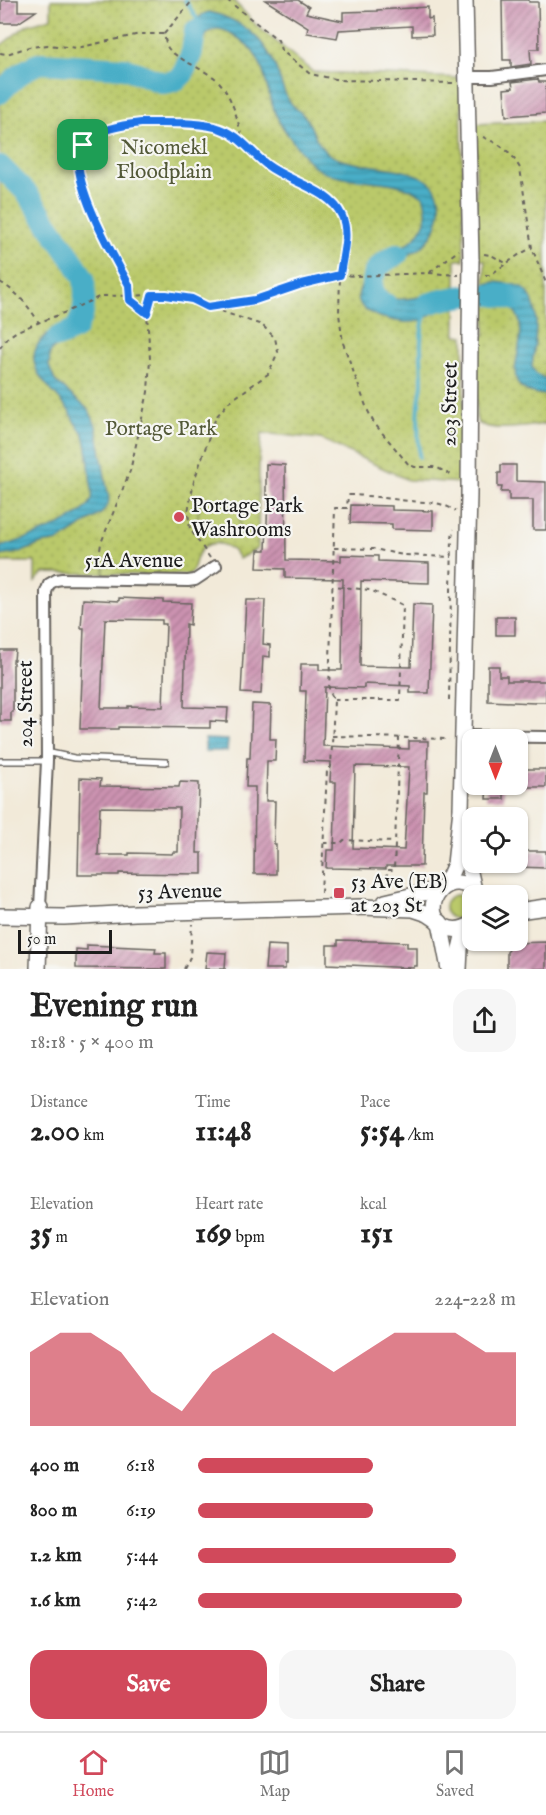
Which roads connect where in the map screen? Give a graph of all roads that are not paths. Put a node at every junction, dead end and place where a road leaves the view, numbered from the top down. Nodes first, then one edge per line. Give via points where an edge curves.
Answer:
1 (465, 0) edge
2 (546, 70) edge
3 (463, 80) junction
4 (216, 566) road end
5 (49, 584) joint
6 (546, 737) edge
7 (458, 738) junction
8 (46, 757) junction
9 (0, 761) edge
10 (166, 762) dead end
11 (461, 809) junction
12 (463, 885) edge
13 (474, 885) edge
14 (443, 888) junction
15 (528, 903) edge
16 (546, 905) edge
17 (0, 907) edge
18 (362, 907) junction
19 (528, 909) edge
20 (40, 911) junction
21 (135, 913) junction
22 (0, 916) edge
23 (439, 921) junction
24 (462, 928) edge
25 (462, 945) edge
26 (38, 969) edge
27 (449, 969) edge
28 (459, 969) edge

1 - 3 main road, 203 Street
2 - 3 street
3 - 7 main road, 203 Street, bridge via 470,255 469,480
4 - 5 street, 51A Avenue via 188,581 62,579
5 - 8 street, 204 Street
6 - 7 street
7 - 11 main road, 203 Street
8 - 9 lane
8 - 10 lane
8 - 20 street, 204 Street
11 - 13 main road, 203 Street
11 - 14 main road, 203 Street via 455,864
12 - 14 main road
14 - 18 main road, 53 Avenue
14 - 23 main road, 203 Street via 433,905
15 - 16 main road
16 - 19 main road
17 - 20 main road, 53 Avenue
18 - 21 main road, 53 Avenue
18 - 23 main road, 53 Avenue via 413,909
20 - 21 main road, 53 Avenue via 64,917
20 - 21 main road, 53 Avenue via 62,906
20 - 22 main road, 53 Avenue
20 - 26 main road, 204 Street
23 - 24 main road, 53 Avenue via 450,929
23 - 27 main road
25 - 28 main road

